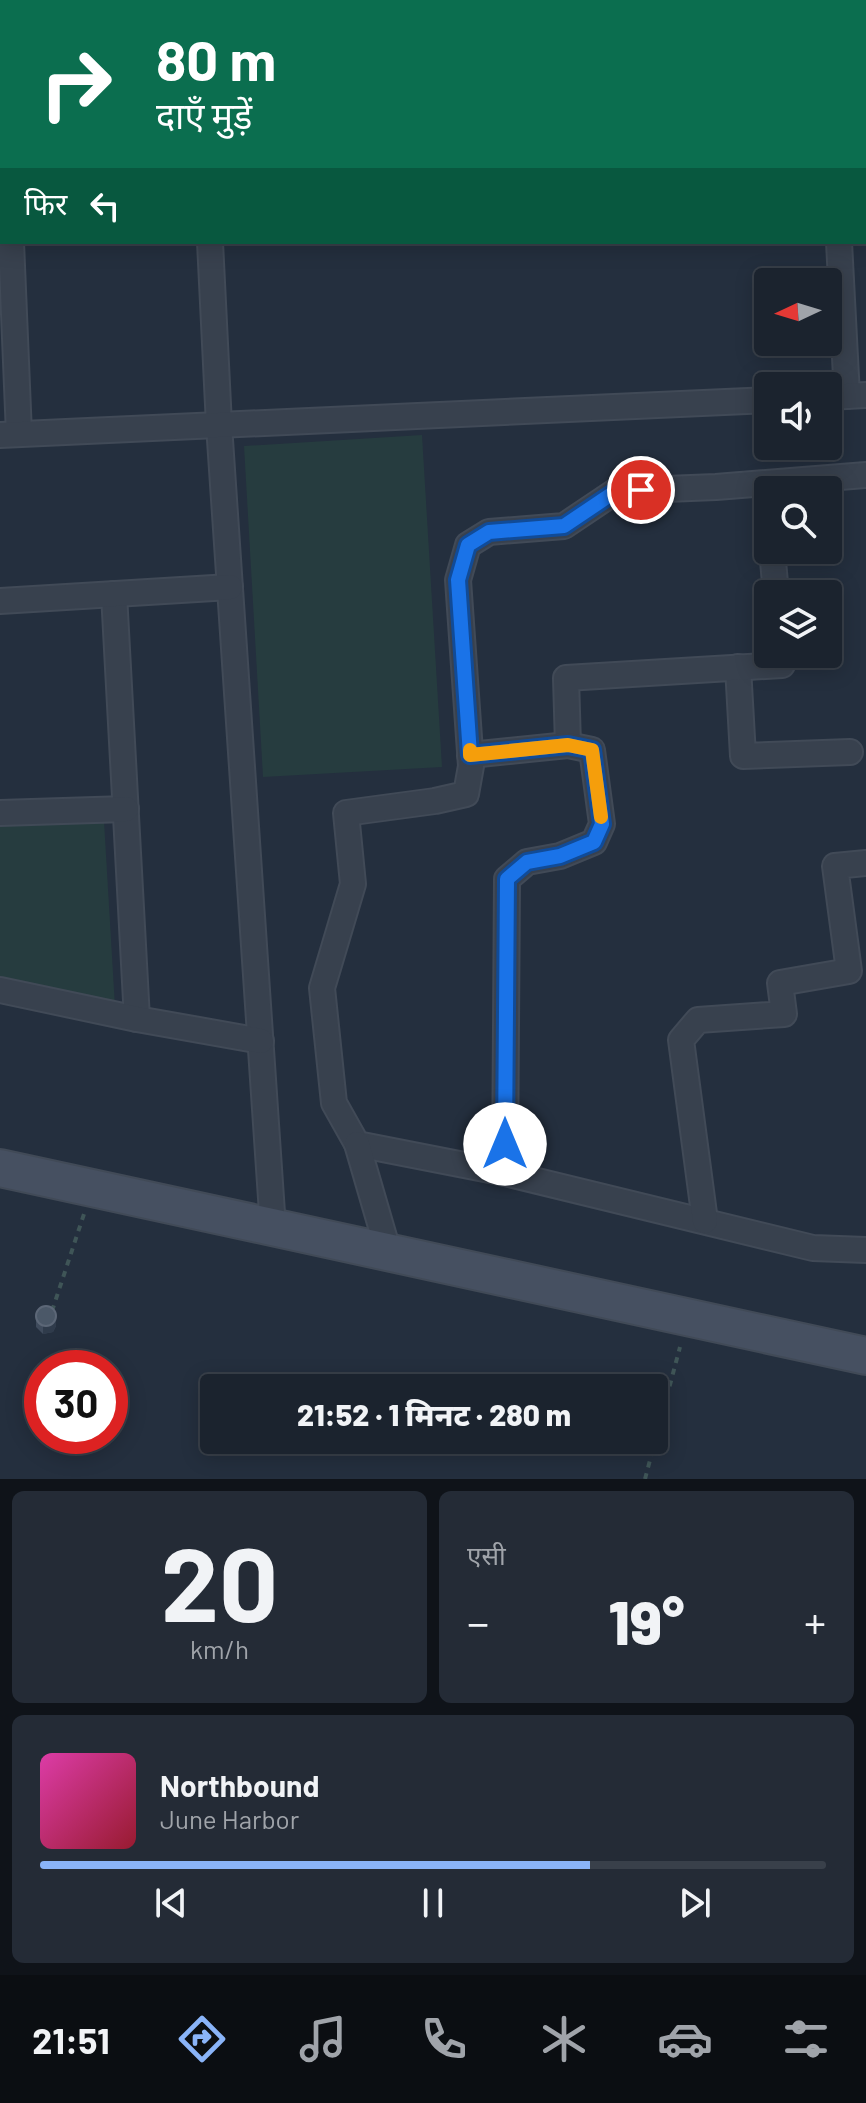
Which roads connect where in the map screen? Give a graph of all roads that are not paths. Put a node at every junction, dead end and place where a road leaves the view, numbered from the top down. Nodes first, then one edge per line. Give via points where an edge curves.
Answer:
1 (11, 244) edge
2 (210, 244) edge
3 (839, 244) edge
4 (847, 396) edge
5 (754, 401) edge
6 (219, 425) junction
7 (10, 435) edge
8 (866, 475) edge
9 (842, 479) edge
10 (754, 491) edge
11 (230, 587) junction
12 (114, 594) junction
13 (0, 601) edge
14 (754, 666) edge
15 (738, 667) junction
16 (568, 745) junction
17 (850, 752) dead end
18 (470, 755) junction
19 (126, 809) junction
20 (0, 813) edge
21 (866, 863) edge
22 (0, 990) edge
23 (137, 1019) junction
24 (261, 1041) junction
25 (357, 1144) junction
26 (0, 1168) edge
27 (505, 1173) junction
28 (705, 1221) junction
29 (273, 1228) junction
30 (866, 1250) edge
31 (389, 1254) junction
32 (866, 1356) edge

1 - 7 street
2 - 6 street
3 - 4 street
5 - 6 street
6 - 7 street
6 - 11 street
8 - 9 street
10 - 18 street via 616,491 564,526 489,532 468,545 458,580
11 - 12 street
11 - 24 street
12 - 13 street
12 - 19 street
14 - 15 street
15 - 16 street via 566,678
15 - 17 street via 743,756
16 - 18 street
16 - 27 street via 592,750 602,824 594,842 527,862 507,879
18 - 25 street via 466,794 346,813 353,884 322,988 334,1103
19 - 20 street
19 - 23 street
21 - 28 street via 835,866 849,971 780,983 784,1014 698,1020 681,1040
22 - 23 street
23 - 24 street
24 - 29 street
25 - 27 street
25 - 31 street
26 - 29 street
27 - 28 street
28 - 30 street via 813,1248
29 - 31 street
31 - 32 street

